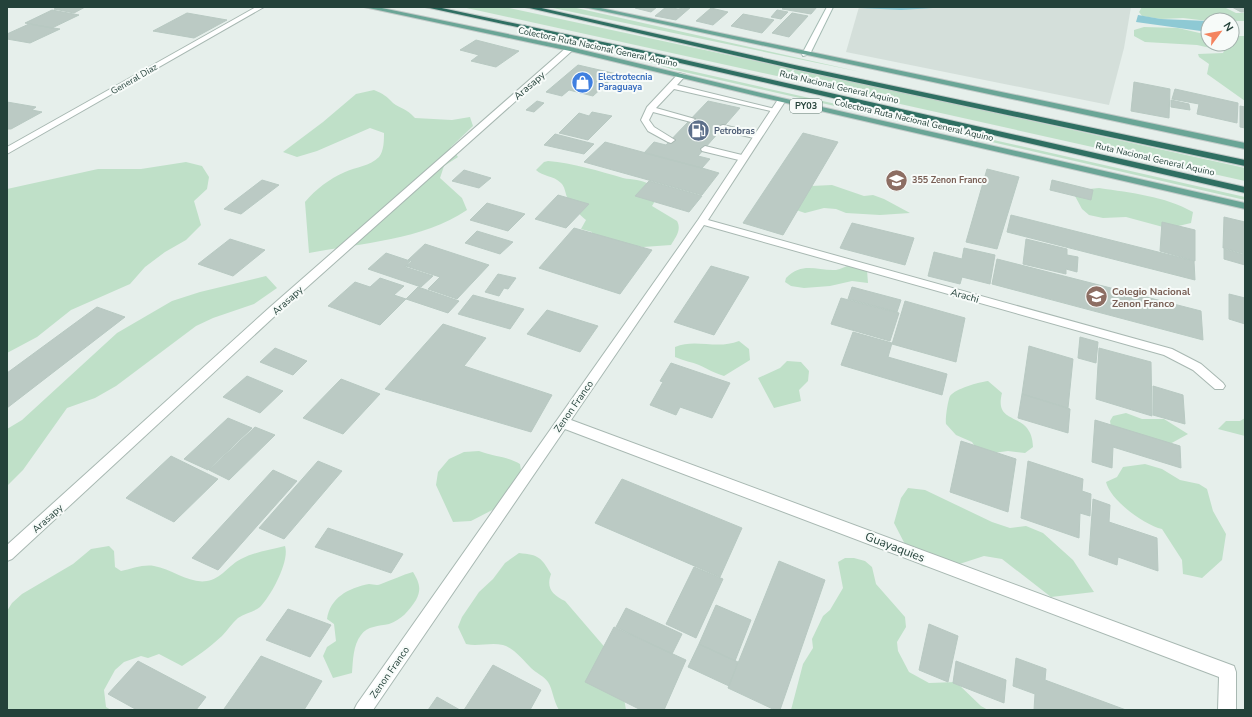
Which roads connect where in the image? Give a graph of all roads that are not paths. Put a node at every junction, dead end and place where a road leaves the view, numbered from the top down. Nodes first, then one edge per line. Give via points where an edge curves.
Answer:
1 (261, 7) edge
2 (367, 7) edge
3 (428, 7) edge
4 (528, 7) edge
5 (587, 7) edge
6 (830, 7) edge
7 (522, 26) junction
8 (570, 49) junction
9 (806, 54) junction
10 (643, 66) junction
11 (682, 75) junction
12 (673, 86) junction
13 (778, 105) junction
14 (650, 109) junction
15 (691, 119) dead end
16 (723, 128) dead end
17 (758, 136) junction
18 (671, 140) dead end
19 (1245, 146) edge
20 (705, 149) dead end
21 (7, 151) edge
22 (744, 158) junction
23 (1245, 163) edge
24 (1245, 190) edge
25 (1245, 206) edge
26 (702, 221) junction
27 (1219, 386) dead end
28 (562, 422) junction
29 (7, 554) edge
30 (363, 710) edge
31 (1227, 710) edge

1 - 21 street, General Diaz
2 - 8 main road, Colectora Ruta Nacional General Aquino / PY03
3 - 7 highway, Ruta Nacional General Aquino / PY03
4 - 23 highway, Ruta Nacional General Aquino
5 - 9 main road
6 - 9 street
7 - 10 main road
7 - 24 highway, Ruta Nacional General Aquino / PY03
8 - 10 main road, Colectora Ruta Nacional General Aquino / PY03
8 - 29 street, Arasapy via 279,306
9 - 19 main road
10 - 11 main road, Colectora Ruta Nacional General Aquino / PY03
11 - 12 street
11 - 13 main road, Colectora Ruta Nacional General Aquino / PY03
12 - 13 street
12 - 14 street
13 - 17 street, Zenon Franco
13 - 25 main road, Colectora Ruta Nacional General Aquino / PY03
14 - 15 street
14 - 18 street via 645,120 651,129
16 - 17 street
17 - 22 street, Zenon Franco
20 - 22 street
22 - 26 street, Zenon Franco
26 - 27 street, Arachi via 1168,352 1197,367
26 - 28 street, Zenon Franco
28 - 30 street, Zenon Franco
28 - 31 street, Guayaquies via 1228,672

